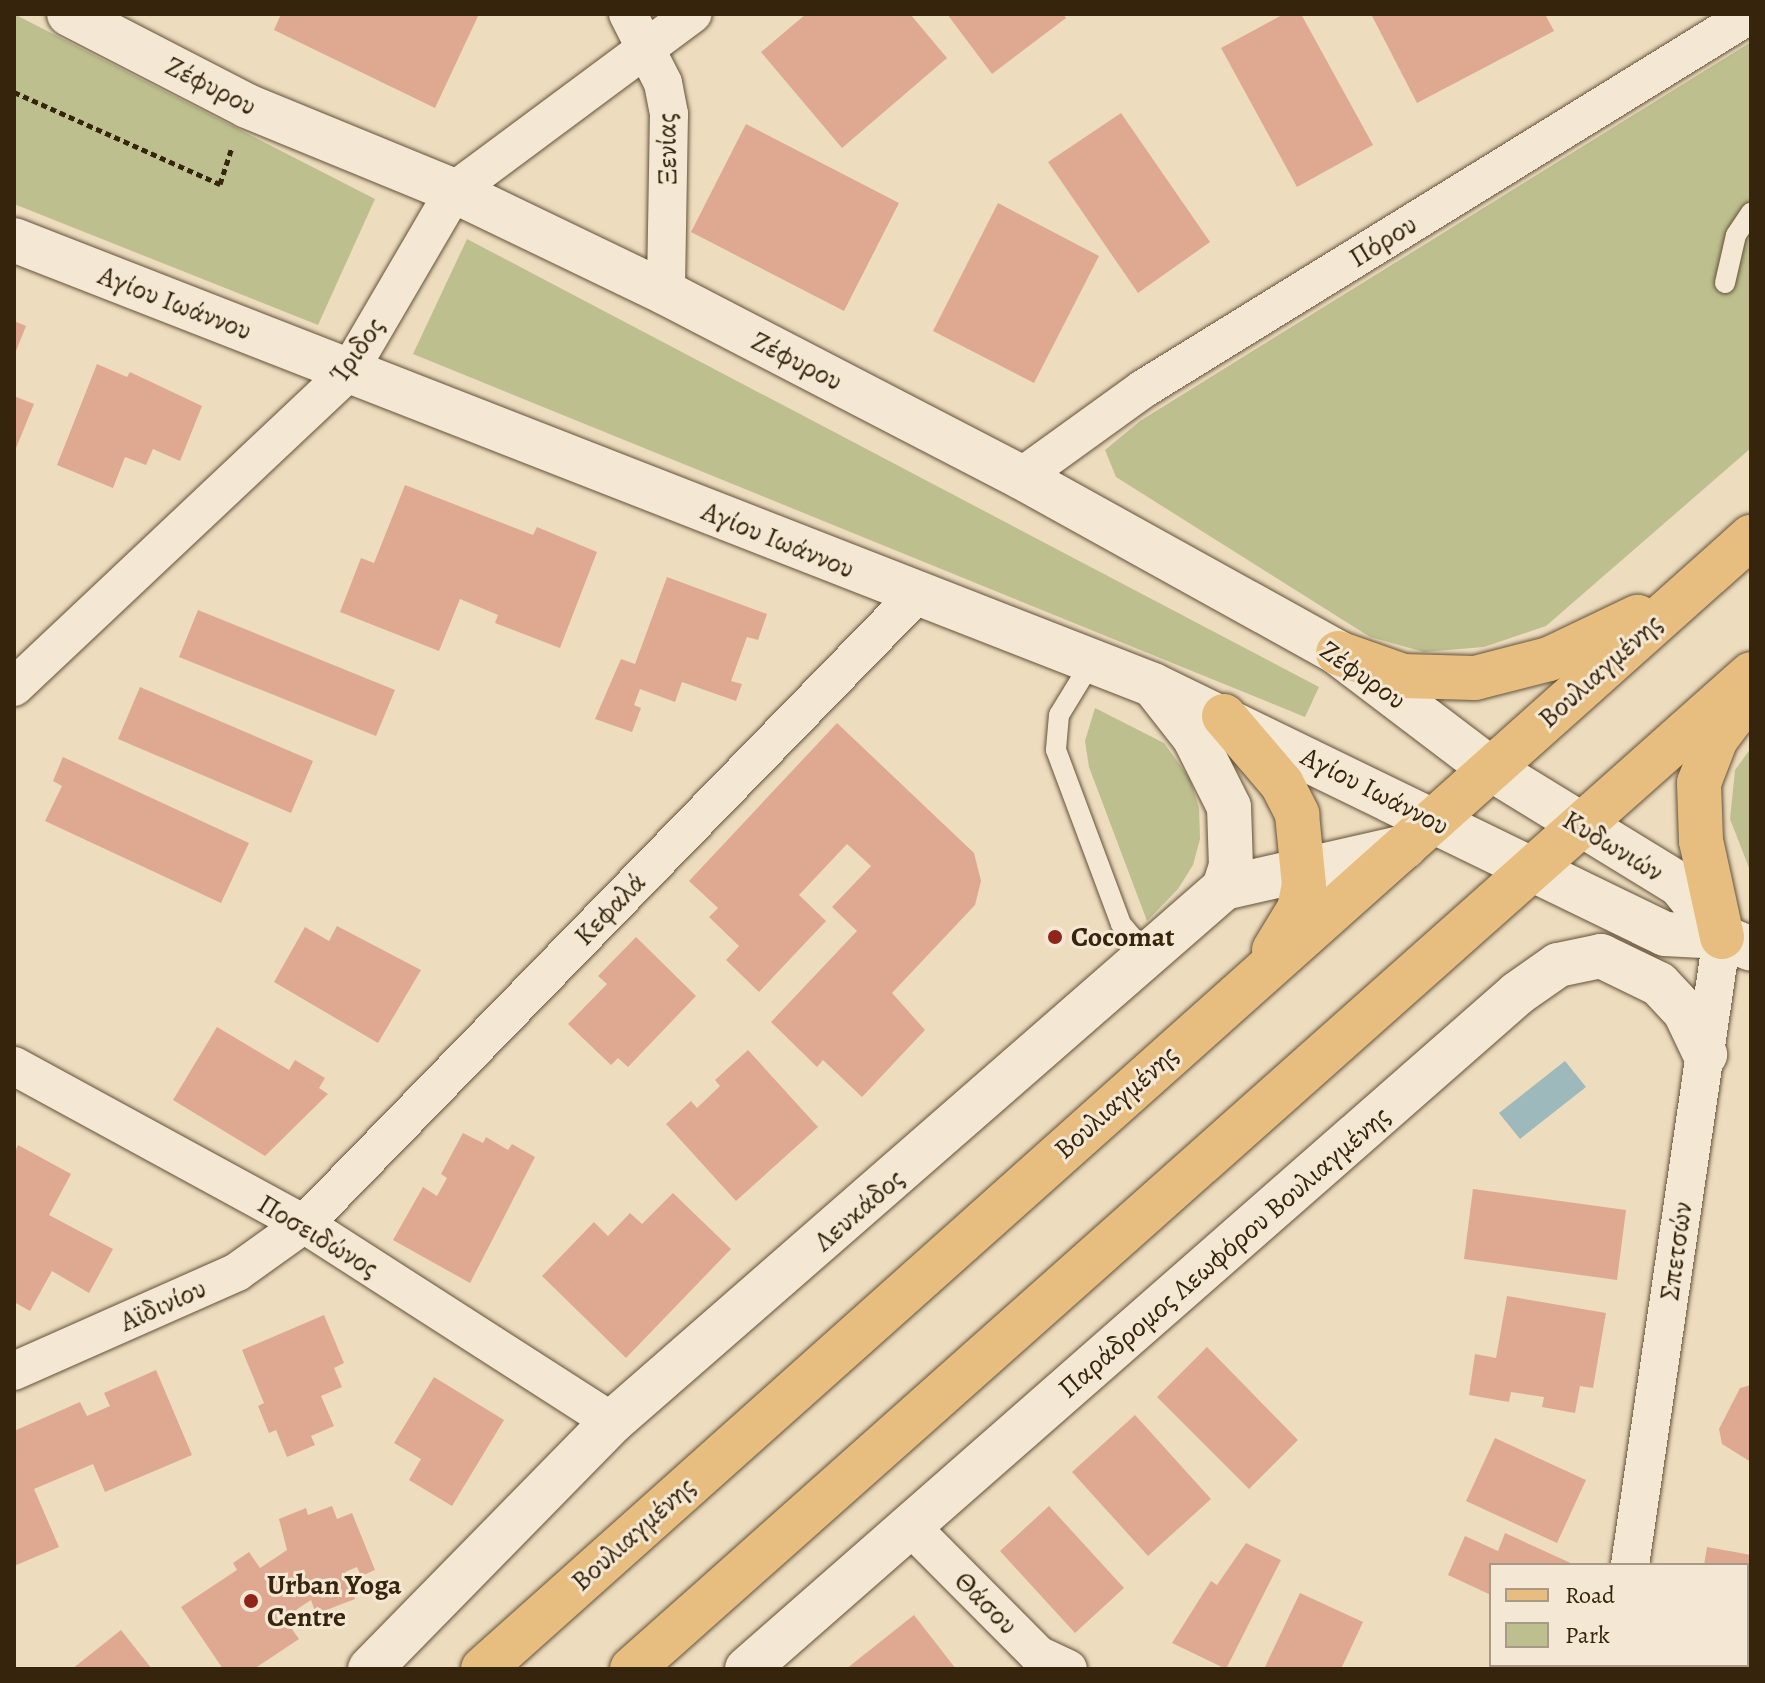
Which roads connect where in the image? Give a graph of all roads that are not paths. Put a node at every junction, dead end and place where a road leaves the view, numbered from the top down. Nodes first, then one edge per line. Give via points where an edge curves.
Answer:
1 (69, 14) edge
2 (628, 14) edge
3 (692, 14) edge
4 (1751, 14) edge
5 (643, 50) junction
6 (454, 191) junction
7 (1751, 213) edge
8 (14, 240) edge
9 (1725, 283) dead end
10 (666, 293) junction
11 (349, 371) junction
12 (1021, 477) junction
13 (1751, 537) edge
14 (1701, 580) junction
15 (916, 595) junction
16 (1338, 653) junction
17 (1092, 661) junction
18 (1751, 674) edge
19 (1153, 685) junction
20 (14, 687) edge
21 (1751, 692) edge
22 (1224, 716) junction
23 (1491, 769) junction
24 (1577, 826) junction
25 (1419, 834) junction
26 (1529, 869) junction
27 (1305, 870) junction
28 (1224, 888) junction
29 (1737, 943) edge
30 (1150, 958) junction
31 (1210, 1018) junction
32 (1705, 1054) junction
33 (14, 1066) edge
34 (304, 1224) junction
35 (14, 1371) edge
36 (612, 1422) junction
37 (911, 1527) junction
38 (1630, 1563) edge
39 (384, 1665) edge
40 (484, 1669) edge
41 (632, 1669) edge
42 (747, 1669) edge
43 (1068, 1669) edge

1 - 6 street, Ζέφυρου via 247,106
2 - 5 street, Ξενίας
3 - 5 street, Ίριδος
4 - 12 street, Πόρου via 1143,389
5 - 6 street, Ίριδος
5 - 10 street, Ξενίας via 663,83 669,114
6 - 10 street, Ζέφυρου
6 - 11 street, Ίριδος
7 - 9 lane via 1736,235
8 - 11 street, Αγίου Ιωάννου
10 - 12 street, Ζέφυρου
11 - 15 street, Αγίου Ιωάννου
11 - 20 street, Ίριδος
12 - 16 street, Ζέφυρου
13 - 14 main road, Βουλιαγμένης
14 - 16 main road via 1601,636 1513,671 1426,679 1369,667
14 - 23 main road, Βουλιαγμένης
15 - 17 street, Αγίου Ιωάννου
15 - 34 street, Κεφαλά
16 - 23 street, Ζέφυρου
17 - 19 street, Αγίου Ιωάννου
17 - 30 lane via 1059,715 1056,750 1121,924
18 - 24 main road
19 - 22 street, Αγίου Ιωάννου
19 - 28 street via 1194,737 1229,807 1231,866
21 - 29 main road via 1716,739 1699,783 1701,841
22 - 25 street, Αγίου Ιωάννου
22 - 27 main road via 1282,784 1297,814
23 - 24 street, Κυδωνιών
23 - 25 main road, Βουλιαγμένης
24 - 26 main road
24 - 29 street, Κυδωνιών via 1680,885
25 - 26 street, Αγίου Ιωάννου
25 - 27 street
25 - 31 main road, Βουλιαγμένης
26 - 29 street, Κυδωνιών via 1665,934
26 - 41 main road
27 - 28 street
27 - 31 main road via 1299,909 1282,942
28 - 30 street, Λευκάδος
29 - 32 street, Σπετσών
30 - 36 street, Λευκάδος
31 - 40 main road, Βουλιαγμένης
32 - 37 street, Παράδρομος Λεωφόρου Βουλιαγμένης via 1685,1012 1659,984 1601,956 1558,965 1518,993
32 - 38 street, Σπετσών
33 - 34 street, Ποσειδώνος
34 - 35 street, Αϊδινίου via 237,1272
34 - 36 street, Ποσειδώνος
36 - 39 street, Λευκάδος
37 - 42 street, Παράδρομος Λεωφόρου Βουλιαγμένης
37 - 43 street, Θάσου via 1038,1655

